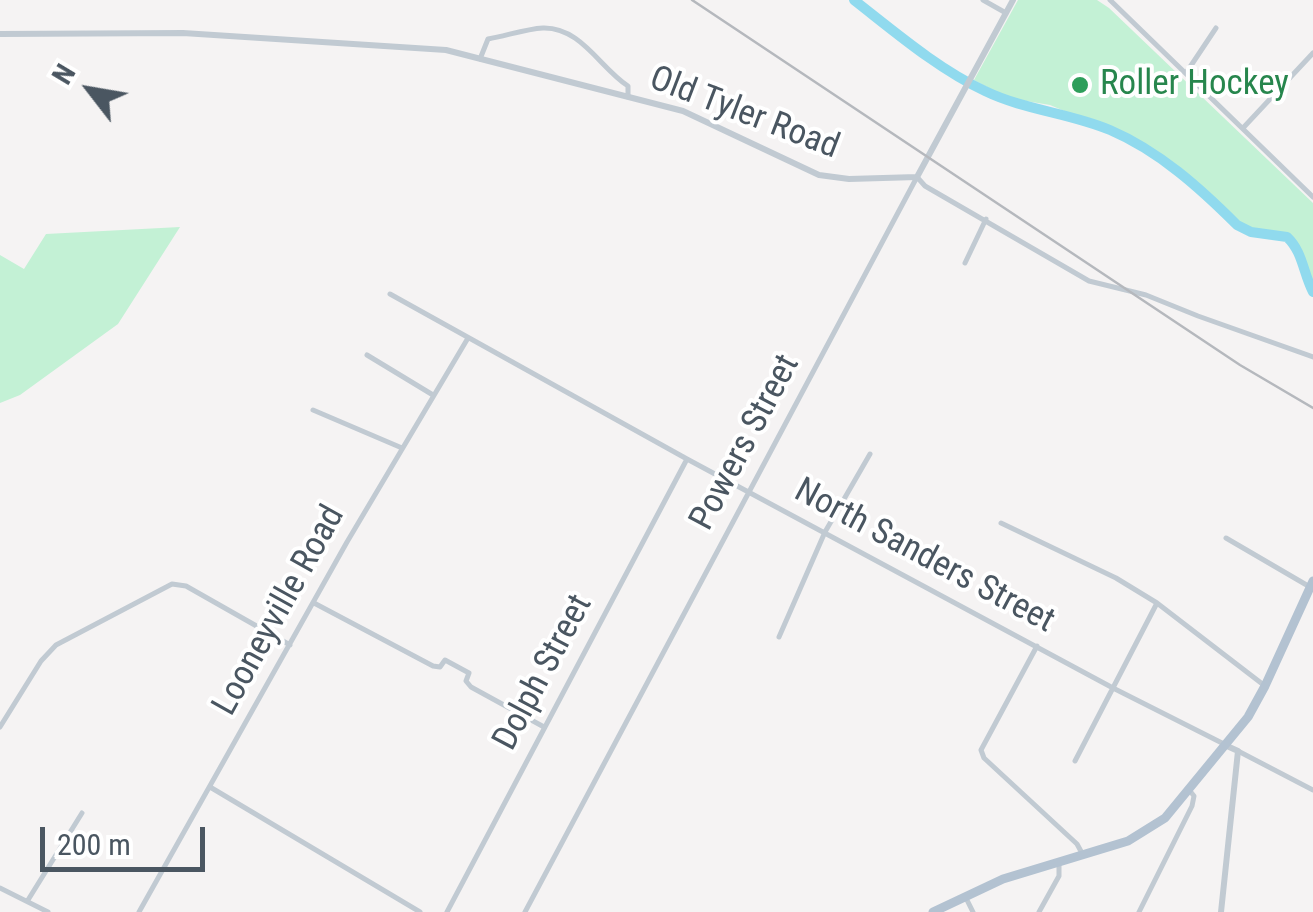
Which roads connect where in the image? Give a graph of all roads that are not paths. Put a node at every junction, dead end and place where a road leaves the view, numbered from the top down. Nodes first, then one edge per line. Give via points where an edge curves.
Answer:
1 (983, 0) edge
2 (1013, 0) edge
3 (1112, 1) edge
4 (1006, 13) junction
5 (1216, 28) dead end
6 (0, 34) edge
7 (1313, 53) edge
8 (480, 58) junction
9 (1186, 73) junction
10 (628, 97) junction
11 (1243, 128) junction
12 (917, 177) junction
13 (1313, 197) edge
14 (986, 219) junction
15 (965, 262) dead end
16 (390, 294) dead end
17 (468, 338) junction
18 (367, 355) dead end
19 (1313, 357) edge
20 (434, 394) junction
21 (313, 410) dead end
22 (402, 448) junction
23 (870, 454) dead end
24 (687, 459) junction
25 (749, 491) junction
26 (1001, 523) dead end
27 (824, 532) junction
28 (1226, 538) dead end
29 (1312, 584) edge
30 (314, 602) junction
31 (1157, 604) junction
32 (779, 637) dead end
33 (290, 644) junction
34 (1037, 646) junction
35 (1266, 686) junction
36 (1113, 688) junction
37 (0, 727) edge
38 (544, 727) junction
39 (1227, 746) junction
40 (1238, 751) junction
41 (1075, 761) dead end
42 (210, 786) junction
43 (1190, 790) junction
44 (1313, 790) edge
45 (82, 812) dead end
46 (1082, 855) junction
47 (1059, 862) junction
48 (0, 888) edge
49 (965, 895) junction
50 (28, 900) junction
51 (36, 909) edge
52 (48, 912) edge
53 (139, 912) edge
54 (420, 912) edge
55 (447, 912) edge
56 (525, 912) edge
57 (934, 912) edge
58 (973, 912) edge
59 (1040, 912) edge
60 (1140, 912) edge
61 (1221, 912) edge

1 - 4 street
2 - 4 street, Powers Street
3 - 9 street
4 - 12 street, Powers Street
5 - 9 street
6 - 8 street, Old Tyler Road via 183,34 424,48
7 - 11 street
8 - 10 street, Old Tyler Road
8 - 10 street via 488,39 560,30 578,38 628,86
9 - 11 street
10 - 12 street, Old Tyler Road via 712,122 819,175
11 - 13 street
12 - 14 street
12 - 25 street, Powers Street
14 - 15 street
14 - 19 street via 1096,284 1142,293
16 - 17 street, North Sanders Street
17 - 20 street, Looneyville Road
17 - 24 street, North Sanders Street
18 - 20 street
20 - 22 street, Looneyville Road
21 - 22 street
22 - 30 street, Looneyville Road
23 - 27 street
24 - 25 street, North Sanders Street
24 - 38 street, Dolph Street
25 - 27 street, North Sanders Street
25 - 56 street, Powers Street
26 - 31 street
27 - 32 street
27 - 34 street, North Sanders Street
28 - 29 street
29 - 35 main road
30 - 33 street, Looneyville Road
30 - 38 street via 432,666 445,660 469,673 469,685
31 - 35 street
31 - 36 street
33 - 37 street via 172,584 52,648
33 - 42 street, Looneyville Road
34 - 36 street, North Sanders Street
34 - 46 street via 980,750
35 - 39 main road
36 - 39 street, North Sanders Street
36 - 41 street
38 - 55 street, Dolph Street
39 - 40 street
39 - 43 main road
40 - 44 street
40 - 61 street
42 - 53 street, Looneyville Road
42 - 54 street
43 - 46 main road via 1151,828
43 - 60 street via 1192,806
45 - 50 street
46 - 47 main road
47 - 49 main road
47 - 59 street
48 - 50 street
49 - 57 main road
49 - 58 street
50 - 51 street
51 - 52 street

